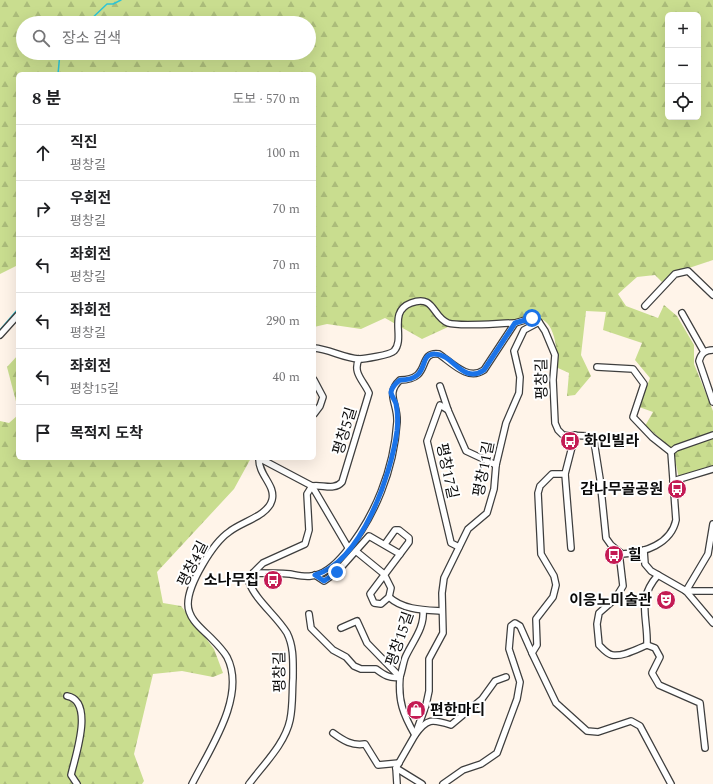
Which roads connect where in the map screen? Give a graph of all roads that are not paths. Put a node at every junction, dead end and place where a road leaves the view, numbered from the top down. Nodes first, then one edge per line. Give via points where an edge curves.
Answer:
1 (713, 295) edge
2 (645, 306) dead end
3 (682, 313) dead end
4 (16, 317) edge
5 (539, 322) junction
6 (515, 323) junction
7 (0, 335) edge
8 (316, 348) edge
9 (713, 350) edge
10 (704, 352) junction
11 (359, 359) junction
12 (597, 367) dead end
13 (316, 384) edge
14 (440, 386) dead end
15 (713, 401) edge
16 (448, 410) junction
17 (316, 411) edge
18 (575, 435) junction
19 (713, 435) edge
20 (671, 452) junction
21 (259, 460) edge
22 (263, 460) edge
23 (496, 465) junction
24 (713, 469) edge
25 (565, 474) junction
26 (673, 481) junction
27 (312, 486) junction
28 (713, 524) edge
29 (386, 544) junction
30 (459, 547) junction
31 (571, 548) dead end
32 (349, 549) junction
33 (644, 550) junction
34 (357, 552) junction
35 (619, 552) junction
36 (400, 554) junction
37 (253, 573) junction
38 (384, 574) junction
39 (315, 575) junction
40 (658, 575) junction
41 (686, 591) junction
42 (713, 591) edge
43 (389, 597) junction
44 (423, 610) junction
45 (442, 611) junction
46 (309, 614) dead end
47 (713, 623) edge
48 (341, 628) dead end
49 (646, 645) junction
50 (532, 653) junction
51 (400, 677) junction
52 (506, 677) dead end
53 (67, 696) dead end
54 (334, 733) dead end
55 (415, 735) junction
56 (705, 748) dead end
57 (398, 766) junction
58 (77, 784) edge
59 (192, 784) edge
60 (249, 784) edge
61 (396, 784) edge
62 (422, 784) edge
63 (443, 784) edge
64 (671, 784) edge

1 - 2 street via 688,271 675,274
3 - 10 street
4 - 7 street
5 - 6 street via 527,318
5 - 18 street, 평창길 / 평창길 via 555,355 555,423 563,435
5 - 23 street, 평창11길 via 524,330 514,351 520,377 519,393 506,423
6 - 11 street via 448,323 429,303 411,303 401,310 395,351 388,355
6 - 32 street via 484,370 468,373 439,354 432,354 425,358 419,374 410,380 400,380 394,386 391,393 398,415 391,459 373,514
8 - 11 street
9 - 10 street
10 - 15 street via 700,355 700,361
11 - 27 street, 평창5길 via 356,366 358,375 369,393 342,482 339,486 332,487
12 - 20 street via 633,369 644,384 633,417
13 - 17 street via 323,398
14 - 16 street, 평창17길
16 - 23 street, 평창17길 via 466,451
16 - 30 street, 평창17길 via 440,405 427,441 451,543
18 - 25 street
18 - 35 street, 평창길 / 평창길 via 588,436 594,441 606,538
19 - 20 street
20 - 26 street
21 - 59 street, 평창4길 via 260,470 272,490 272,500 261,513 230,530 209,552 191,590 188,604 192,619 227,657 232,678 228,711
22 - 27 street, 평창5길
23 - 30 street, 평창11길 via 494,489 487,513 468,529
24 - 26 street
25 - 31 street
25 - 50 street via 552,474 540,486 538,493 541,554 554,576 556,585 553,597 536,619 537,645
26 - 33 street via 676,520 674,529 669,537
27 - 32 street
27 - 37 street via 307,494 309,530 305,544 263,563
28 - 41 street via 708,554
29 - 34 street via 369,536
29 - 36 street
29 - 36 street via 395,530 399,530 409,538
30 - 45 street, 평창11길 via 444,578
32 - 39 street via 331,569
33 - 35 street
33 - 40 street via 645,564
34 - 38 street
34 - 39 street via 324,581
35 - 49 street via 623,586 615,599 599,613 599,645 612,655 632,652
36 - 38 street
37 - 39 street
37 - 60 street, 평창길 / 평창길 via 248,582 286,631 292,642 293,659 292,707 286,733
38 - 43 street, 평창15길 via 391,588
38 - 43 street, 평창15길 via 370,594 374,603 381,604
40 - 41 street
40 - 49 street via 648,586 644,607
41 - 42 street
41 - 47 street
43 - 44 street via 398,605
44 - 45 street
44 - 51 street, 평창15길 via 424,618
45 - 55 street, 평창11길 via 443,632 428,659 428,698
46 - 51 street, 평창15길 via 311,628 354,666 361,669 376,669 386,676
48 - 51 street, 평창15길 via 357,621 368,643
49 - 56 street via 655,648 660,657 652,673 659,684 700,703
50 - 63 street via 520,626 515,623 512,626 509,649 520,682 517,699 497,753 481,764 463,770
50 - 64 street via 556,703 587,731 598,732 631,721 640,726
51 - 55 street, 평창15길 via 398,695 405,717
52 - 55 street, 평창11길 via 495,682 482,699 451,725 434,720 423,724
53 - 58 street via 72,697 80,707 82,719 77,758 71,775
54 - 57 street via 346,742 365,744 378,765
55 - 57 street, 평창11길
57 - 61 street, 평창11길
57 - 62 street

